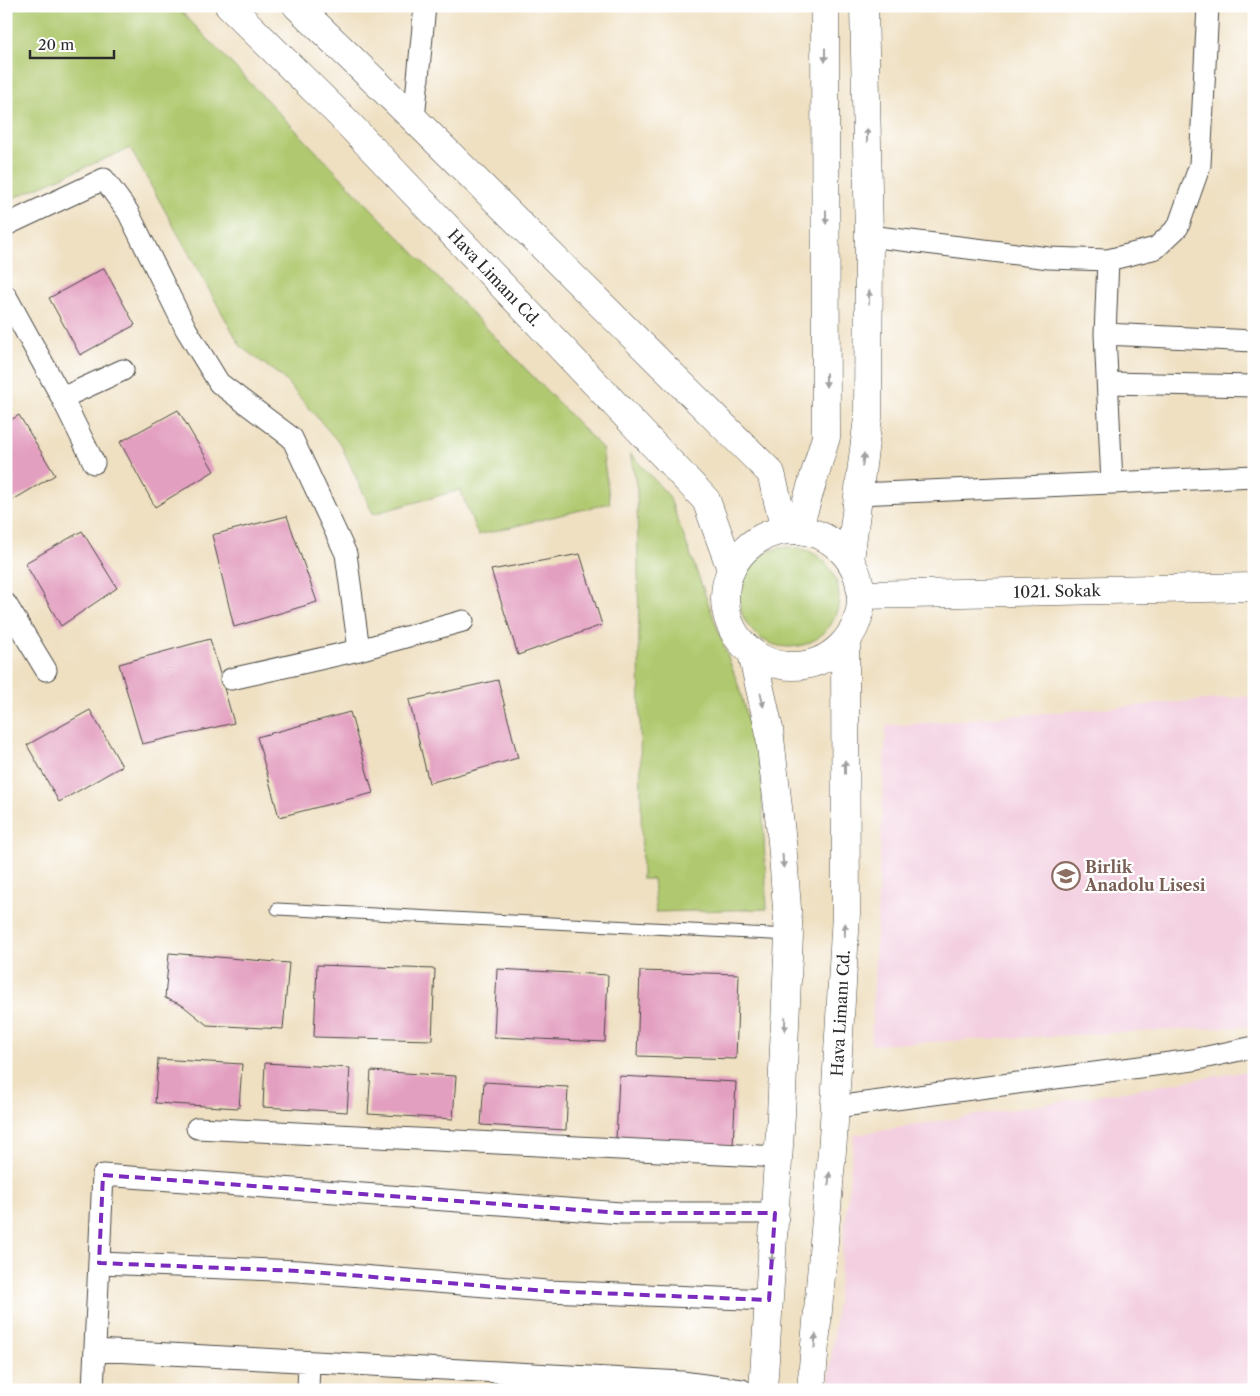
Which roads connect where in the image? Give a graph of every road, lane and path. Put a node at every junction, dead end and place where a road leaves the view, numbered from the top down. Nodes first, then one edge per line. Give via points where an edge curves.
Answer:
1 (230, 6) edge
2 (297, 6) edge
3 (424, 6) edge
4 (824, 6) edge
5 (864, 6) edge
6 (1208, 6) edge
7 (414, 119) junction
8 (6, 225) edge
9 (869, 236) junction
10 (1108, 260) junction
11 (6, 296) edge
12 (1106, 334) junction
13 (1254, 341) edge
14 (123, 370) dead end
15 (1108, 383) junction
16 (1254, 386) edge
17 (62, 398) junction
18 (94, 463) dead end
19 (1254, 476) edge
20 (1112, 483) junction
21 (858, 494) junction
22 (792, 530) junction
23 (850, 560) junction
24 (731, 569) junction
25 (1254, 587) edge
26 (861, 595) junction
27 (9, 614) edge
28 (463, 621) dead end
29 (849, 637) junction
30 (360, 650) junction
31 (752, 653) junction
32 (46, 670) dead end
33 (231, 678) dead end
34 (277, 909) dead end
35 (788, 934) junction
36 (1254, 1047) edge
37 (834, 1107) junction
38 (197, 1128) dead end
39 (778, 1157) junction
40 (775, 1214) junction
41 (99, 1263) junction
42 (769, 1300) junction
43 (95, 1350) junction
44 (308, 1363) junction
45 (93, 1390) edge
46 (308, 1390) edge
47 (742, 1390) edge
48 (763, 1390) edge
49 (810, 1390) edge

1 - 24 main road, Hava Limanı Cd. via 350,126 706,500
2 - 7 main road
3 - 7 street
4 -> 22 main road via 826,437
9 -> 5 main road
6 - 10 street via 1200,165 1178,227 1156,248
7 - 22 main road via 771,473
8 - 30 street via 104,178 128,212 186,328 219,383 292,438 346,554
9 - 10 street via 1049,258
21 -> 9 main road via 868,418
10 - 12 street
11 - 17 street
12 - 13 street
12 - 15 street
14 - 17 street
15 - 16 street
15 - 20 street
17 - 18 street
19 - 20 street
20 - 21 street
21 - 23 main road
22 - 23 main road via 818,534 836,545
22 - 24 main road via 763,536 744,550
23 - 26 main road via 858,577
24 - 31 main road via 725,591 727,614 736,636
25 - 26 main road, 1021. Sokak
26 - 29 main road via 858,617
27 - 32 street
28 - 30 street
29 - 31 main road via 834,652 814,662 793,666 772,663
37 -> 29 main road, Hava Limanı Cd. via 846,914 845,651
30 - 33 street
31 -> 35 main road via 769,729 782,842
34 - 35 lane
35 -> 39 main road
36 - 37 street via 1193,1060
49 -> 37 main road, Hava Limanı Cd.
38 - 39 street
39 - 40 main road
40 - 41 street via 621,1213 103,1175
40 -> 42 main road
41 - 42 street via 299,1271 547,1291
41 - 43 street
42 - 48 main road
43 - 44 street
43 - 45 street
44 - 46 street
44 - 47 street via 663,1381

